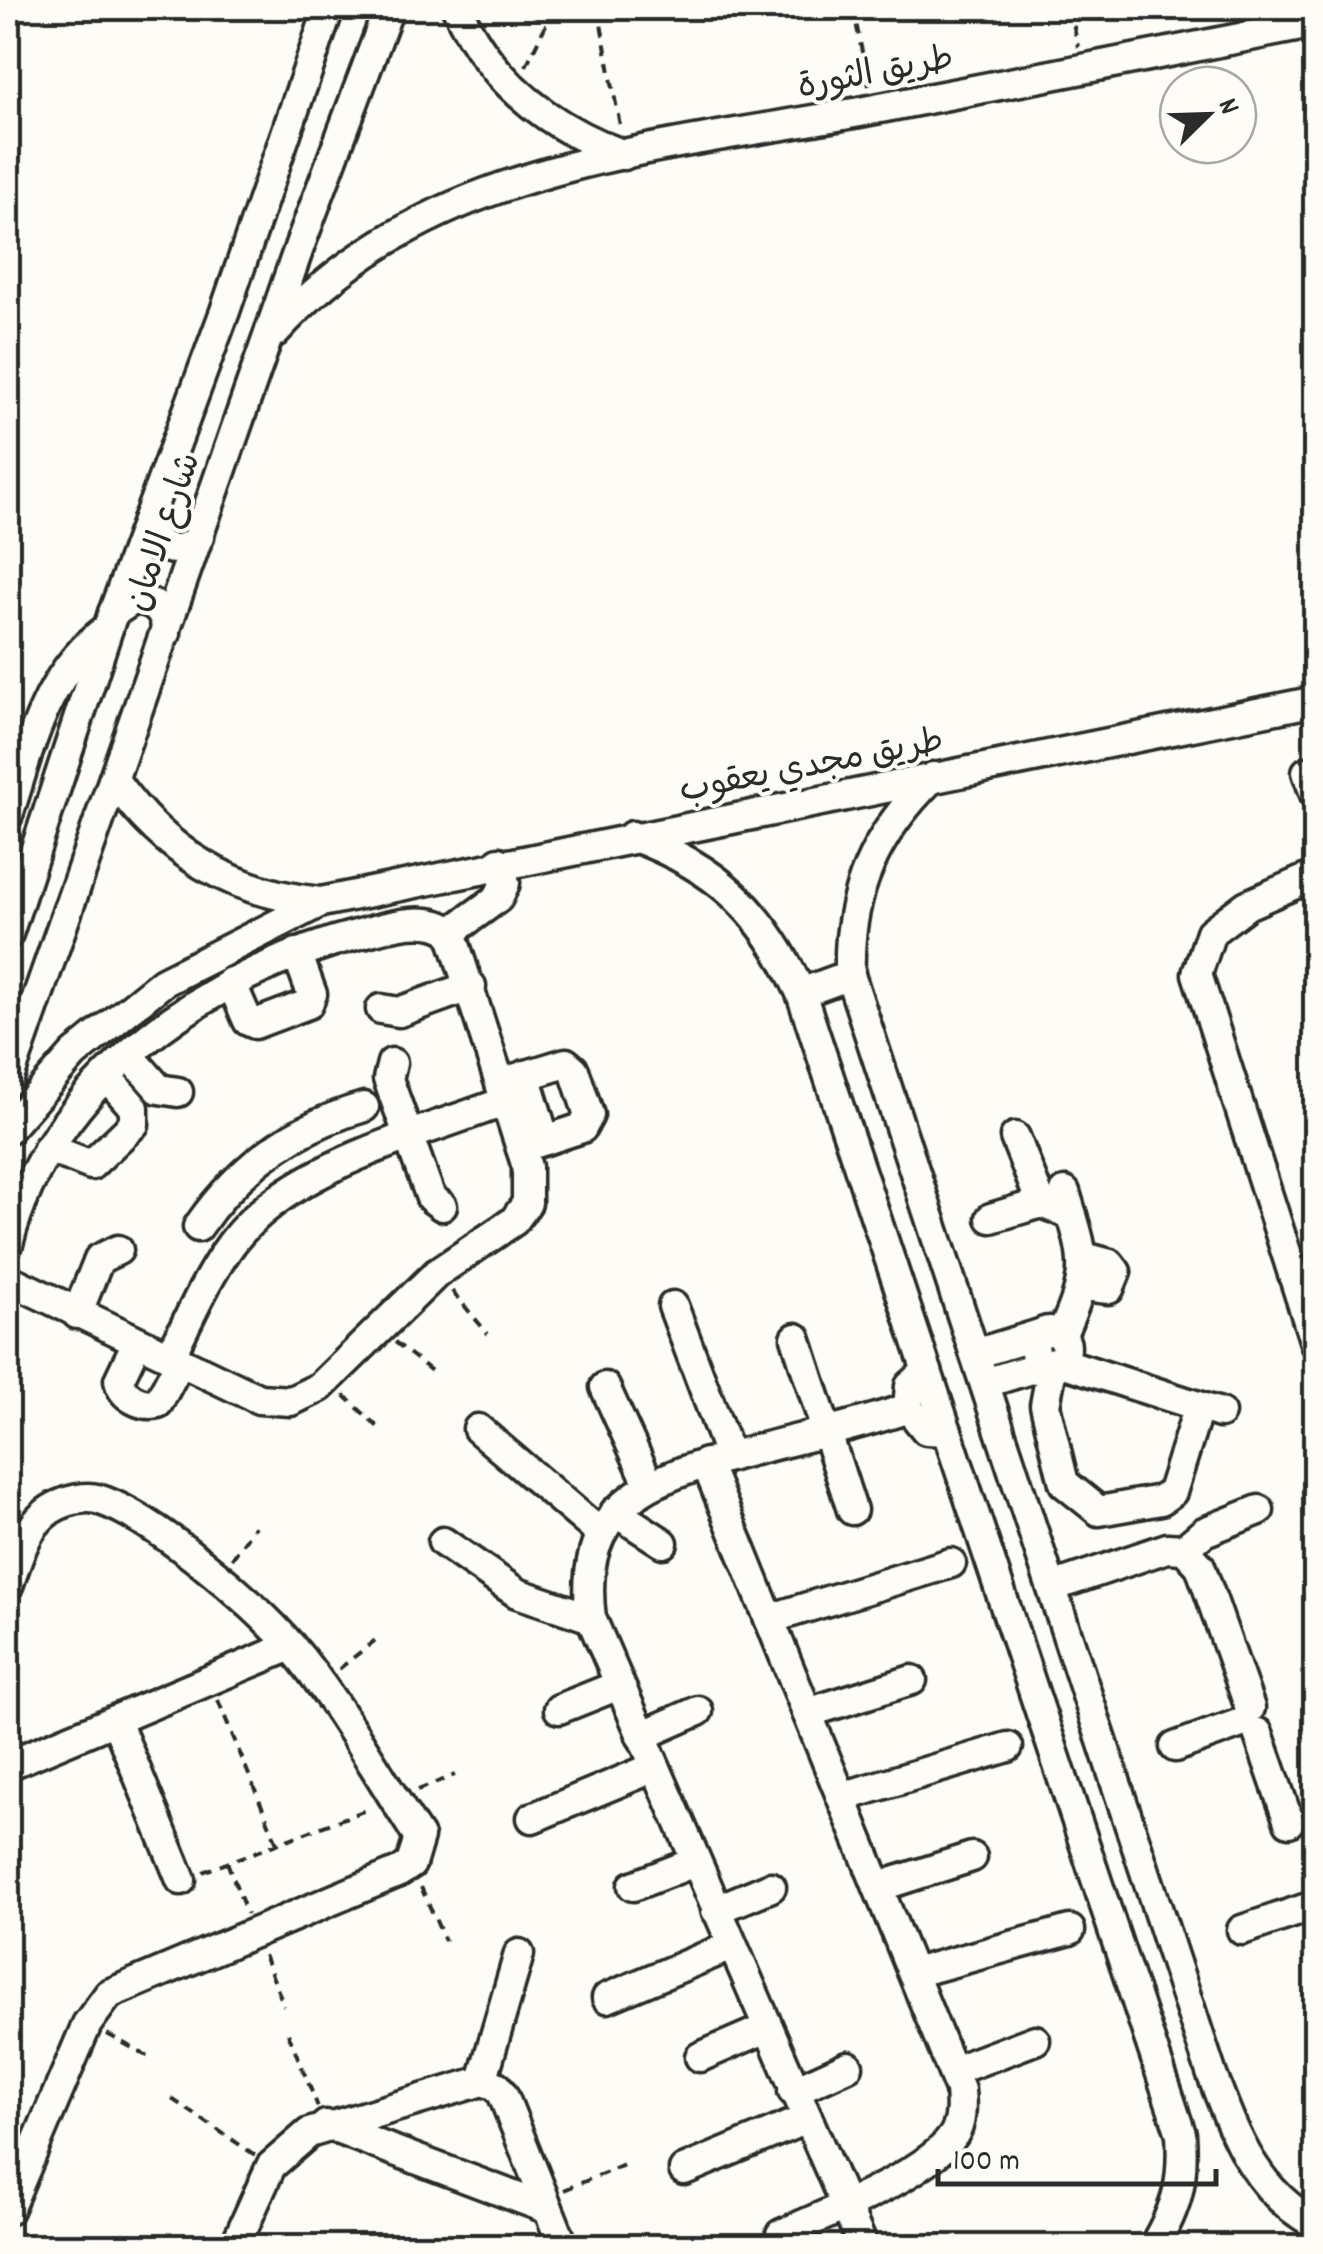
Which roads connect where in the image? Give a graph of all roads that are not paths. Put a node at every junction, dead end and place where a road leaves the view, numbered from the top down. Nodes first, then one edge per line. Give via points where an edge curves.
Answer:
1 (328, 8) edge
2 (389, 8) edge
3 (456, 8) edge
4 (1316, 23) edge
5 (626, 155) junction
6 (265, 342) junction
7 (148, 518) junction
8 (199, 537) junction
9 (111, 620) junction
10 (166, 633) junction
11 (1316, 702) edge
12 (932, 777) junction
13 (114, 780) junction
14 (8, 815) edge
15 (632, 836) junction
16 (500, 862) junction
17 (1316, 876) edge
18 (321, 902) junction
19 (451, 932) junction
20 (8, 934) edge
21 (297, 953) junction
22 (850, 975) junction
23 (230, 982) junction
24 (471, 986) junction
25 (801, 992) junction
26 (381, 1009) dead end
27 (130, 1056) junction
28 (392, 1063) dead end
29 (107, 1076) junction
30 (8, 1081) edge
31 (511, 1086) junction
32 (178, 1092) dead end
33 (364, 1107) dead end
34 (8, 1129) edge
35 (302, 1130) junction
36 (1015, 1137) dead end
37 (409, 1138) junction
38 (533, 1144) junction
39 (48, 1148) junction
40 (322, 1174) junction
41 (236, 1179) junction
42 (1059, 1203) junction
43 (442, 1206) dead end
44 (260, 1212) junction
45 (990, 1218) dead end
46 (198, 1227) dead end
47 (8, 1244) edge
48 (118, 1250) dead end
49 (8, 1279) edge
50 (673, 1306) dead end
51 (77, 1314) junction
52 (796, 1338) dead end
53 (137, 1342) junction
54 (1316, 1346) edge
55 (1052, 1352) junction
56 (976, 1354) junction
57 (175, 1360) junction
58 (927, 1371) junction
59 (985, 1383) junction
60 (604, 1387) dead end
61 (908, 1408) junction
62 (478, 1429) dead end
63 (826, 1431) junction
64 (947, 1431) junction
65 (718, 1460) junction
66 (649, 1484) junction
67 (852, 1510) dead end
68 (1259, 1510) dead end
69 (608, 1522) junction
70 (443, 1542) dead end
71 (663, 1543) dead end
72 (1184, 1549) junction
73 (951, 1563) dead end
74 (8, 1586) edge
75 (1052, 1587) junction
76 (591, 1618) junction
77 (769, 1618) junction
78 (292, 1646) junction
79 (912, 1680) dead end
80 (619, 1684) junction
81 (559, 1709) dead end
82 (698, 1710) dead end
83 (807, 1713) junction
84 (1250, 1721) junction
85 (116, 1722) junction
86 (641, 1736) junction
87 (1008, 1747) dead end
88 (1175, 1747) dead end
89 (8, 1765) edge
90 (655, 1767) junction
91 (842, 1797) junction
92 (532, 1818) dead end
93 (1289, 1822) dead end
94 (972, 1857) dead end
95 (695, 1862) junction
96 (181, 1880) road end
97 (633, 1886) dead end
98 (771, 1887) dead end
99 (878, 1887) junction
100 (1316, 1905) edge
101 (716, 1910) junction
102 (1070, 1930) dead end
103 (1242, 1930) dead end
104 (731, 1946) junction
105 (519, 1954) dead end
106 (913, 1973) junction
107 (607, 1998) dead end
108 (766, 2028) junction
109 (1034, 2040) dead end
110 (700, 2057) dead end
111 (848, 2066) dead end
112 (953, 2071) junction
113 (1212, 2075) junction
114 (482, 2081) junction
115 (794, 2091) junction
116 (1167, 2092) junction
117 (806, 2120) junction
118 (326, 2125) junction
119 (684, 2170) dead end
120 (546, 2204) junction
121 (845, 2206) junction
122 (8, 2210) edge
123 (1316, 2224) edge
124 (781, 2234) dead end
125 (235, 2246) edge
126 (563, 2246) edge
127 (863, 2246) edge
128 (1154, 2246) edge

1 - 7 street, شارع الامان
2 - 6 street, شارع الامان
3 - 5 street via 515,91 566,130
4 - 5 street, طريق الثورة
5 - 6 street, طريق الثورة via 504,184 427,214 334,274
6 - 8 street, شارع الامان
7 - 8 street via 150,533 166,548 188,547
7 - 9 street, شارع الامان
8 - 10 street, شارع الامان
9 - 10 street via 133,600 148,602 164,618
9 - 14 street via 56,680
9 - 20 street, شارع الامان
10 - 13 street, شارع الامان
11 - 12 street, طريق مجدي يعقوب
12 - 15 street, طريق مجدي يعقوب
12 - 22 street via 884,834 866,868 854,904
13 - 18 street, طريق مجدي يعقوب via 153,829 202,867 260,892
13 - 30 street, شارع الامان
15 - 16 street, طريق مجدي يعقوب
15 - 25 street via 676,852 752,910
16 - 18 street, طريق مجدي يعقوب
16 - 19 street via 505,883 498,898
17 - 54 street via 1247,905 1211,932 1197,974
18 - 34 street, طريق مجدي يعقوب via 163,982 74,1054
19 - 21 street via 425,922
19 - 24 street
21 - 23 street
21 - 23 street via 312,994 308,1004 255,1024
22 - 25 street
22 - 56 street
23 - 27 street
24 - 26 street via 400,1012
24 - 31 street
25 - 58 street
27 - 29 street
27 - 32 street via 159,1090
28 - 37 street via 388,1079
29 - 39 street
29 - 39 street via 134,1108 134,1124 91,1165
31 - 37 street
31 - 38 street
31 - 38 street via 560,1063 571,1066 589,1115 582,1128
33 - 35 street
35 - 40 street
35 - 41 street
36 - 42 street
37 - 40 street
37 - 43 street via 431,1198
38 - 57 street via 522,1213 437,1274 301,1398 269,1401
39 - 47 street
40 - 44 street
41 - 44 street
41 - 46 street
42 - 45 street
42 - 55 street via 1084,1257 1083,1286
44 - 57 street via 212,1273
48 - 51 street via 99,1259
49 - 51 street
50 - 65 street
51 - 53 street
52 - 63 street
53 - 57 street
53 - 57 street via 119,1380 127,1396 158,1403
55 - 55 street via 1210,1410 1172,1492 1099,1511 1070,1492 1046,1405
55 - 56 street
55 - 59 street
56 - 59 street
58 - 61 street via 910,1386
58 - 64 street
59 - 75 street
60 - 66 street
61 - 63 street
61 - 64 street via 926,1430
62 - 69 street
63 - 65 street
63 - 67 street
64 - 116 street
65 - 66 street
65 - 77 street
66 - 69 street
68 - 72 street via 1204,1532
69 - 71 street
69 - 76 street via 587,1588
70 - 76 street via 516,1593
72 - 75 street via 1166,1548
72 - 84 street via 1200,1566
73 - 77 street
74 - 78 street via 42,1516 76,1499 96,1498 168,1538
75 - 113 street
76 - 80 street
77 - 83 street
78 - 85 street
78 - 122 street via 419,1838 411,1864 109,1994 87,2024
79 - 83 street
80 - 81 street
80 - 86 street
82 - 86 street
83 - 91 street
84 - 88 street
84 - 93 street
85 - 89 street
85 - 96 street
86 - 90 street
87 - 91 street
90 - 92 street
90 - 95 street
91 - 99 street
94 - 99 street
95 - 97 street
95 - 101 street
98 - 101 street
99 - 106 street
100 - 103 street
101 - 104 street
102 - 106 street
104 - 107 street
104 - 108 street
105 - 114 street
106 - 112 street
108 - 110 street
108 - 115 street
109 - 112 street
111 - 115 street
112 - 121 street via 962,2110 946,2146
113 - 116 street
113 - 123 street via 1266,2187
114 - 118 street
114 - 120 street via 503,2095
115 - 117 street
116 - 128 street via 1181,2134 1184,2178
117 - 119 street
117 - 121 street
118 - 120 street
118 - 125 street via 294,2143 272,2166
120 - 126 street
121 - 124 street
121 - 127 street

